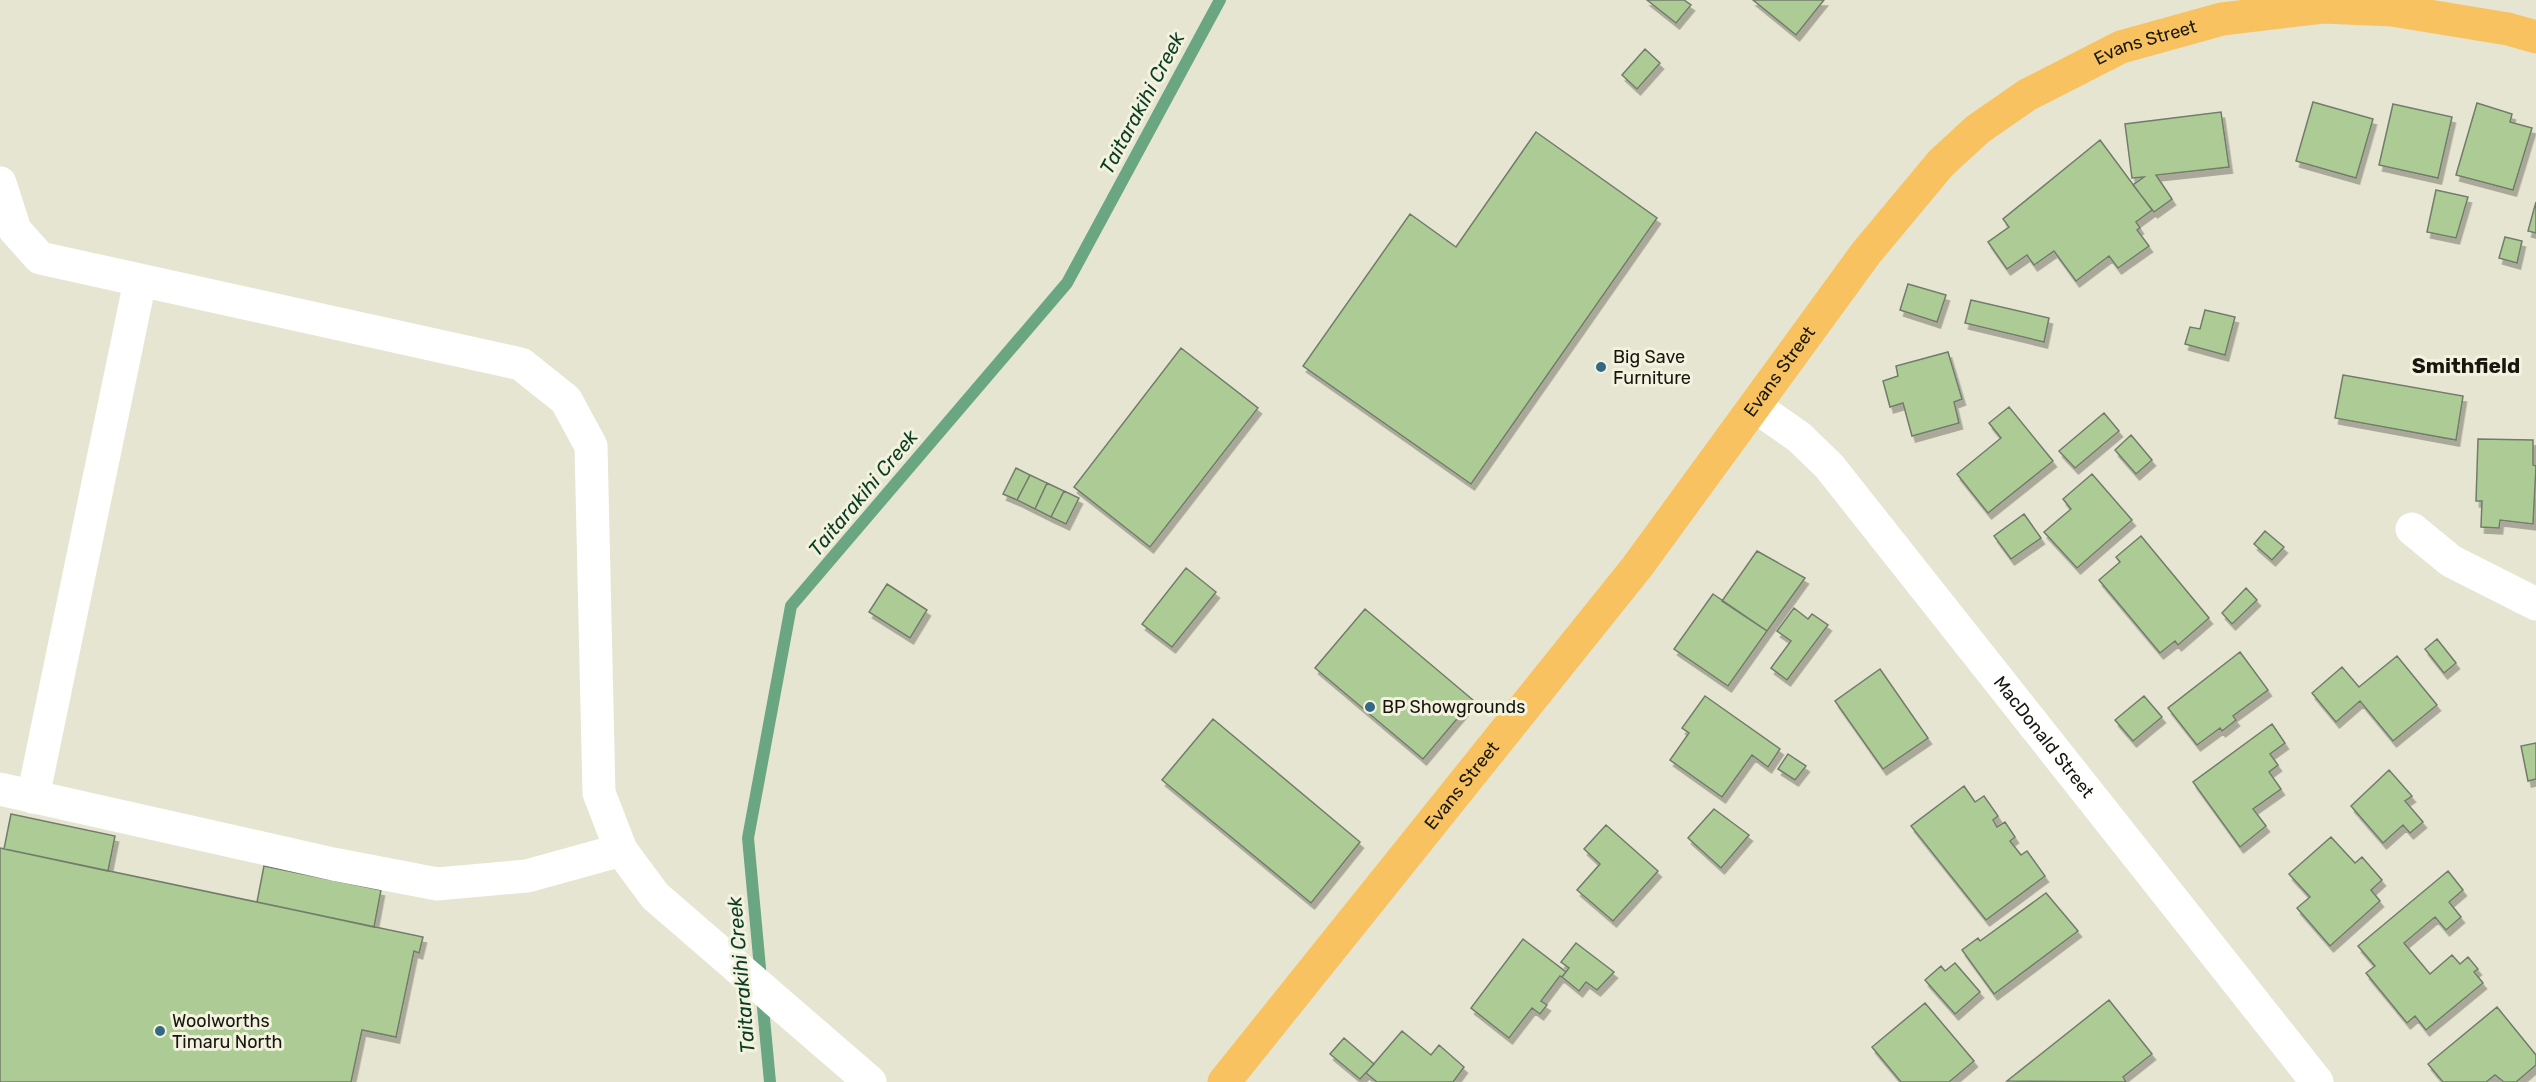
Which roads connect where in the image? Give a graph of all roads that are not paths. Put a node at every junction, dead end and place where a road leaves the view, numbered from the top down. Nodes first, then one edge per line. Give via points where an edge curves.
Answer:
1 (2324, 3) edge
2 (2536, 37) edge
3 (0, 183) edge
4 (140, 281) junction
5 (1756, 407) junction
6 (2412, 529) dead end
7 (2536, 603) edge
8 (0, 789) edge
9 (33, 796) junction
10 (621, 850) junction
11 (859, 1073) edge
12 (1224, 1082) edge
13 (2317, 1082) edge

1 - 2 highway, Evans Street via 2392,10
1 - 5 highway, Evans Street via 2222,19 2121,47 2027,95 1978,129 1941,163 1866,253
3 - 4 street via 15,230 40,258
4 - 9 street
4 - 10 street via 522,364 566,400 591,446 599,793
5 - 12 highway, Evans Street via 1637,567
5 - 13 street, MacDonald Street via 1799,437 1829,466
6 - 7 street via 2451,561
8 - 9 street
9 - 10 street via 437,884 527,876
10 - 11 street via 656,896

